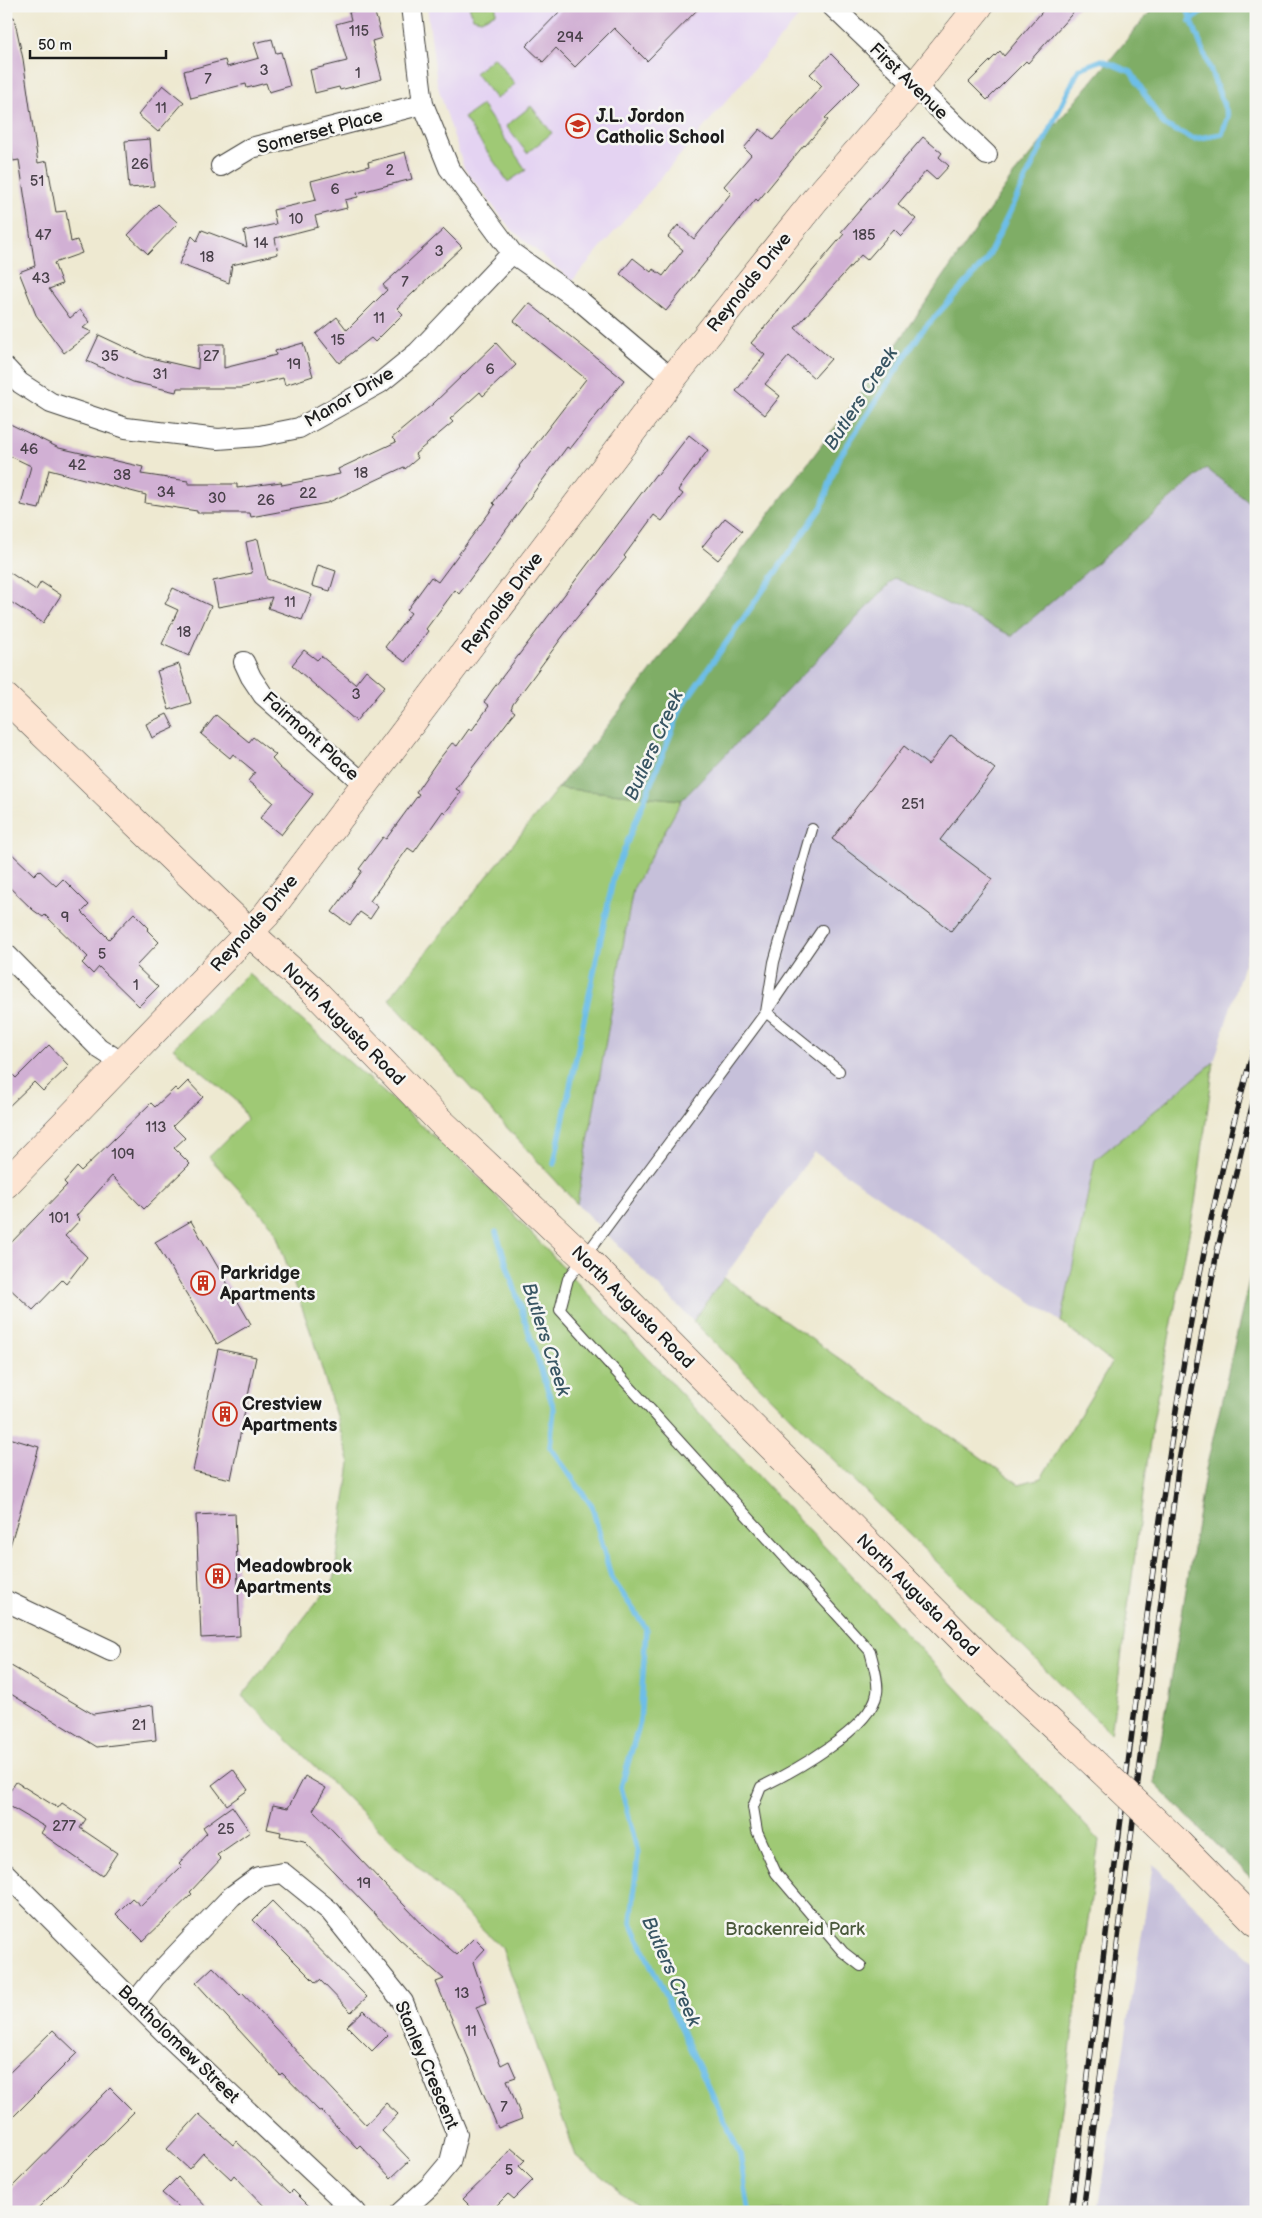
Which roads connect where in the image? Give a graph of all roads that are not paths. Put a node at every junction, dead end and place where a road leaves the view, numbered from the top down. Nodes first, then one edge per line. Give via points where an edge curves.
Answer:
1 (411, 6) edge
2 (832, 6) edge
3 (979, 6) edge
4 (914, 87) junction
5 (422, 104) junction
6 (987, 155) dead end
7 (220, 166) dead end
8 (512, 253) junction
9 (6, 368) edge
10 (672, 379) junction
11 (244, 662) dead end
12 (6, 698) edge
13 (364, 784) junction
14 (812, 829) dead end
15 (822, 930) dead end
16 (250, 934) junction
17 (6, 954) edge
18 (766, 1012) junction
19 (124, 1064) junction
20 (838, 1071) dead end
21 (6, 1184) edge
22 (584, 1257) junction
23 (6, 1601) edge
24 (111, 1652) dead end
25 (6, 1874) edge
26 (1256, 1922) edge
27 (861, 1966) dead end
28 (136, 2001) junction
29 (355, 2212) edge
30 (401, 2212) edge

1 - 5 street
2 - 4 street, First Avenue
3 - 4 main road, Reynolds Drive
4 - 6 street, First Avenue
4 - 10 main road, Reynolds Drive via 815,200
5 - 7 street, Somerset Place via 251,148
5 - 8 street via 449,168
8 - 9 street, Manor Drive via 418,352 380,382 299,428 259,436 218,439 126,428 51,403 20,383
8 - 10 street via 579,300
10 - 13 main road, Reynolds Drive
11 - 13 street, Fairmont Place via 263,695
12 - 16 main road, North Augusta Road
13 - 16 main road, Reynolds Drive
14 - 18 lane via 774,962
15 - 18 lane
16 - 19 main road, Reynolds Drive
16 - 22 main road, North Augusta Road via 314,991 440,1121
17 - 19 street via 99,1048
18 - 20 lane
18 - 22 lane
19 - 21 main road, Reynolds Drive
22 - 26 main road, North Augusta Road, bridge via 984,1662 1075,1745
22 - 27 lane via 568,1279 560,1310 870,1651 878,1691 872,1708 832,1745 792,1772 761,1787 753,1807 757,1831 776,1873 843,1952
23 - 24 street
25 - 28 street, Bartholomew Street
28 - 29 street, Bartholomew Street via 170,2038
28 - 30 street, Stanley Crescent via 232,1896 258,1877 283,1873 330,1911 403,2002 457,2134 450,2162

